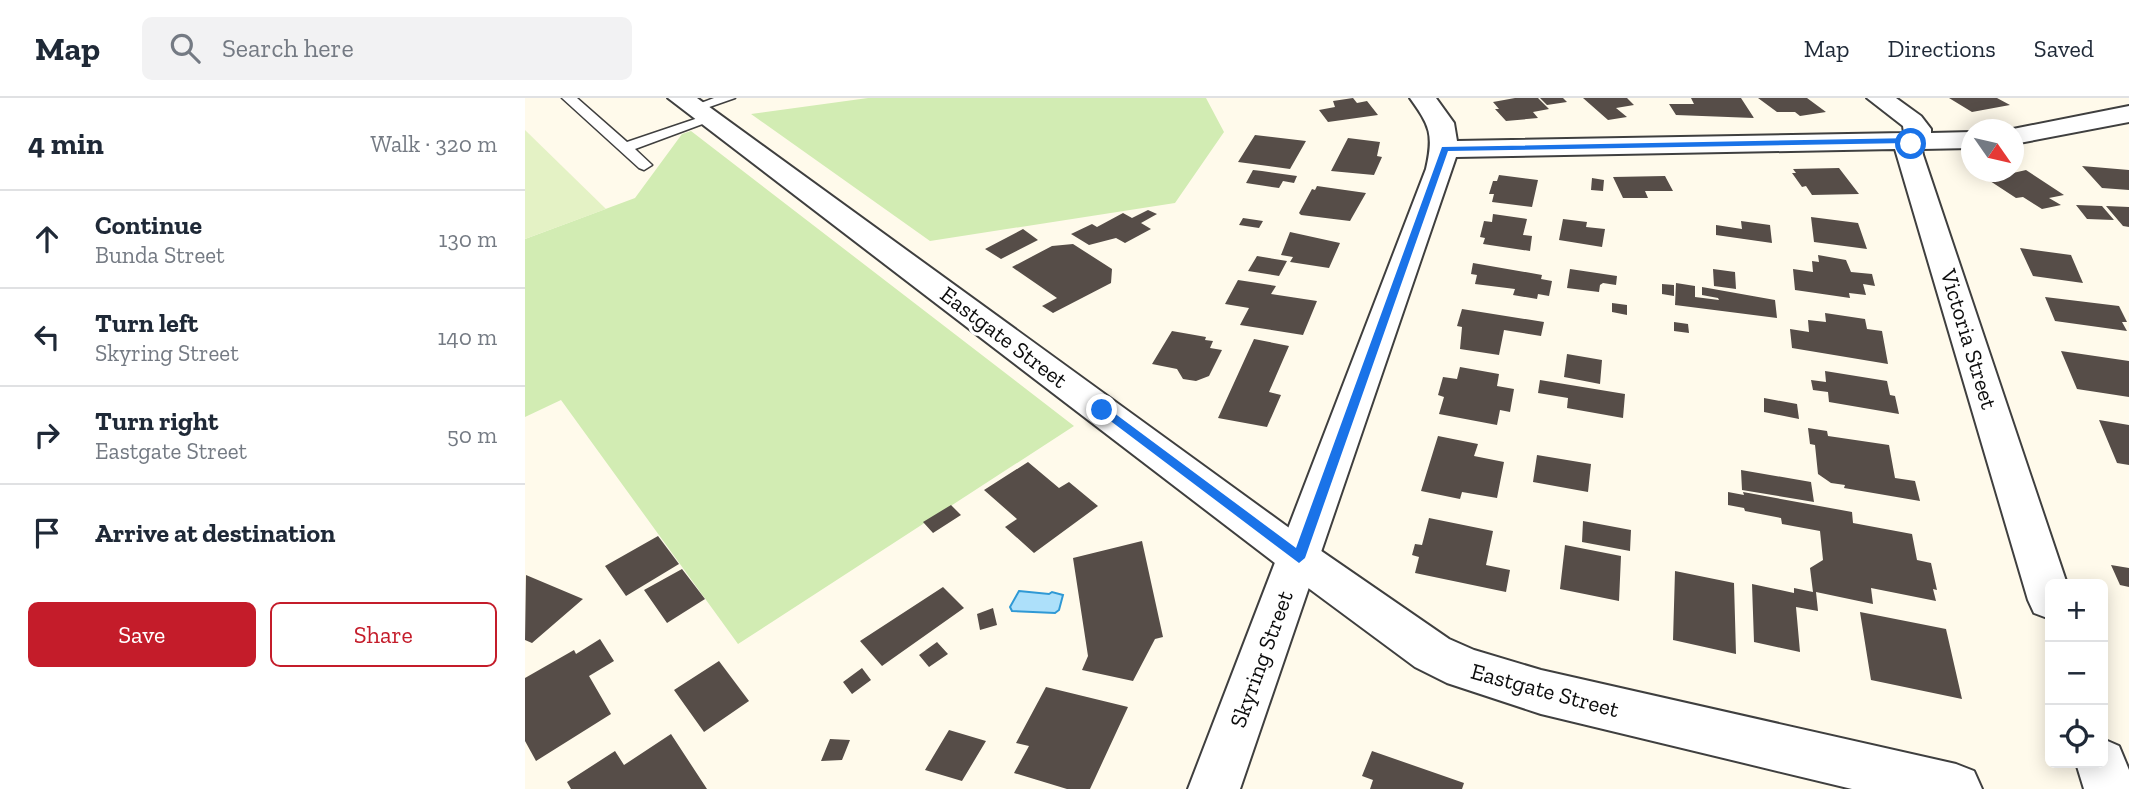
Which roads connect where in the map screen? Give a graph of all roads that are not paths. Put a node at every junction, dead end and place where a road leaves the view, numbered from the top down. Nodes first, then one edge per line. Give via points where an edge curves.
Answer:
1 (569, 98) edge
2 (1423, 98) edge
3 (1880, 98) edge
4 (703, 106) edge
5 (2129, 114) edge
6 (2024, 134) edge
7 (1915, 140) junction
8 (1961, 140) edge
9 (625, 148) junction
10 (1445, 149) junction
11 (644, 165) dead end
12 (1299, 558) junction
13 (2045, 584) edge
14 (2103, 768) edge
15 (1213, 789) edge
16 (1956, 789) edge
17 (2110, 789) edge

1 - 9 lane
2 - 10 street via 1445,129
3 - 7 street, Victoria Street via 1912,121 1919,133
4 - 9 lane
4 - 12 street, Eastgate Street
5 - 6 street
7 - 8 street
7 - 10 street
7 - 13 street, Victoria Street via 1908,147 1909,155
9 - 11 lane
10 - 12 street, Skyring Street
12 - 15 street, Skyring Street
12 - 16 street, Eastgate Street via 1432,653 1477,673
14 - 17 street

